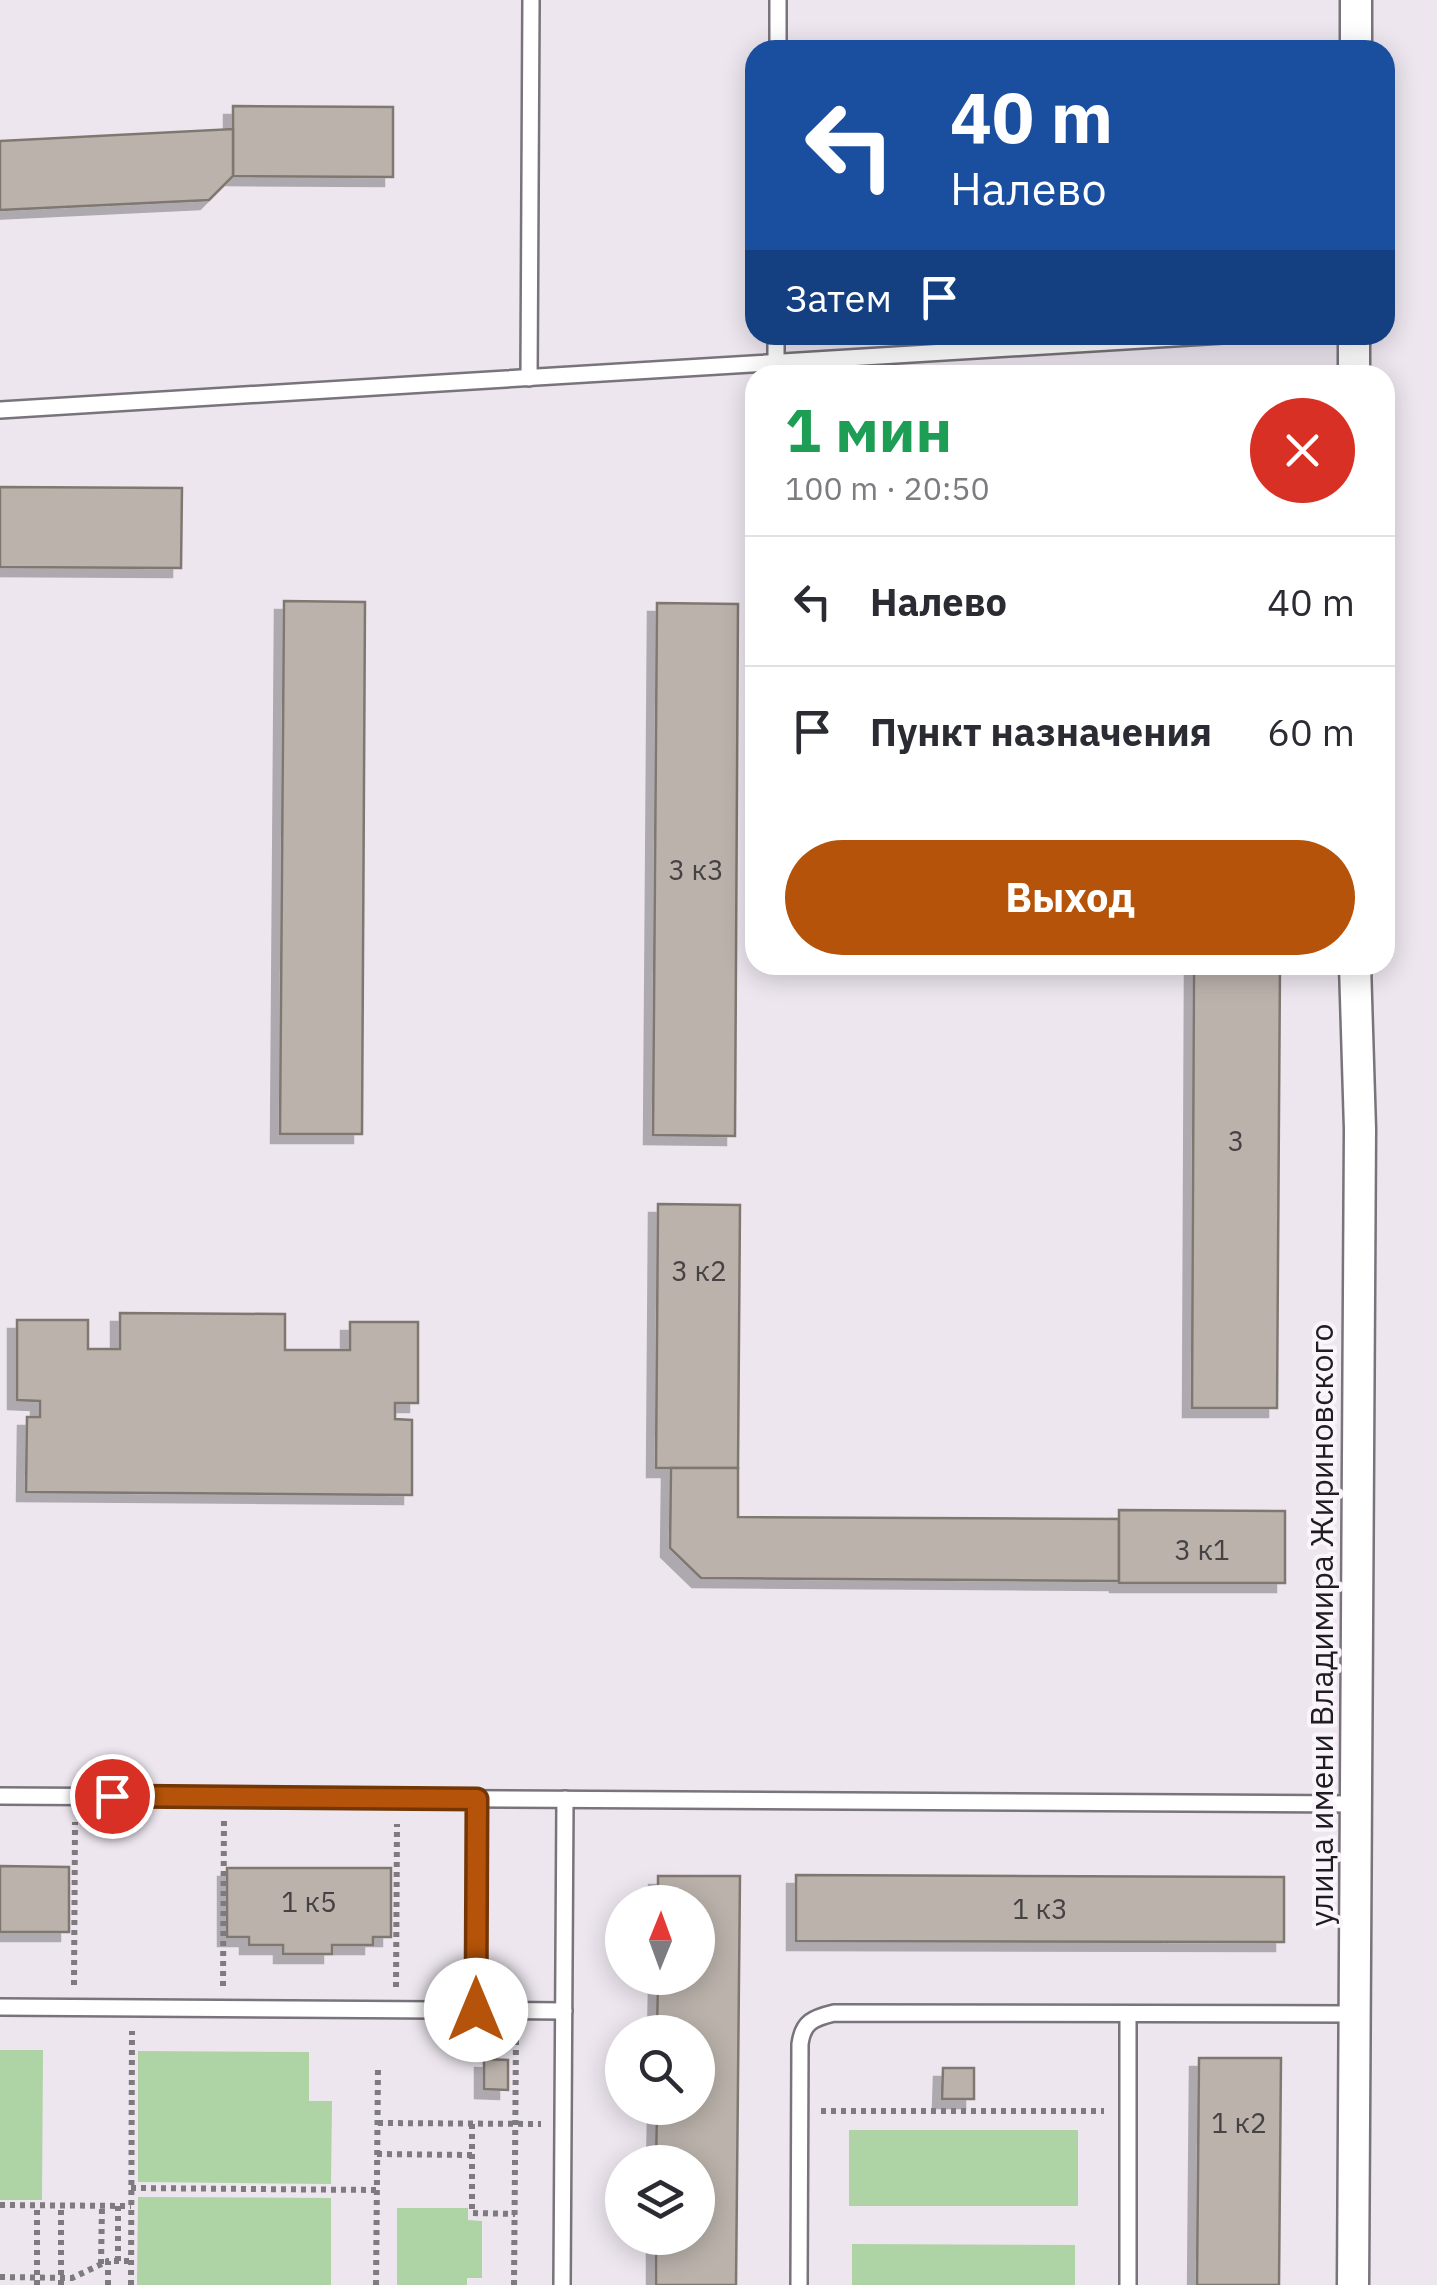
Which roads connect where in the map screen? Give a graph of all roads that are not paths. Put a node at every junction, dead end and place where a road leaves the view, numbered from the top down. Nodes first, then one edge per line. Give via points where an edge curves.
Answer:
1 (531, 0) edge
2 (778, 0) edge
3 (1356, 0) edge
4 (778, 40) edge
5 (1356, 40) edge
6 (776, 345) edge
7 (1058, 345) edge
8 (776, 362) junction
9 (528, 378) junction
10 (0, 410) edge
11 (1355, 975) edge
12 (0, 1796) edge
13 (477, 1799) junction
14 (565, 1799) junction
15 (1356, 1804) junction
16 (0, 2008) edge
17 (476, 2010) junction
18 (564, 2011) junction
19 (1128, 2014) junction
20 (1354, 2014) junction
21 (562, 2285) edge
22 (800, 2285) edge
23 (1128, 2285) edge
24 (1353, 2285) edge

1 - 9 lane
2 - 4 lane
3 - 5 street
6 - 8 lane
7 - 8 lane
8 - 9 lane
9 - 10 lane
11 - 15 street, улица имени Владимира Жириновского
12 - 13 lane
13 - 14 lane
13 - 17 lane
14 - 15 lane
14 - 18 lane
15 - 20 street, улица имени Владимира Жириновского
16 - 17 lane
17 - 18 lane
18 - 21 lane
19 - 20 lane
19 - 22 lane via 814,2018 802,2029 800,2044
19 - 23 lane
20 - 24 street, улица имени Владимира Жириновского

